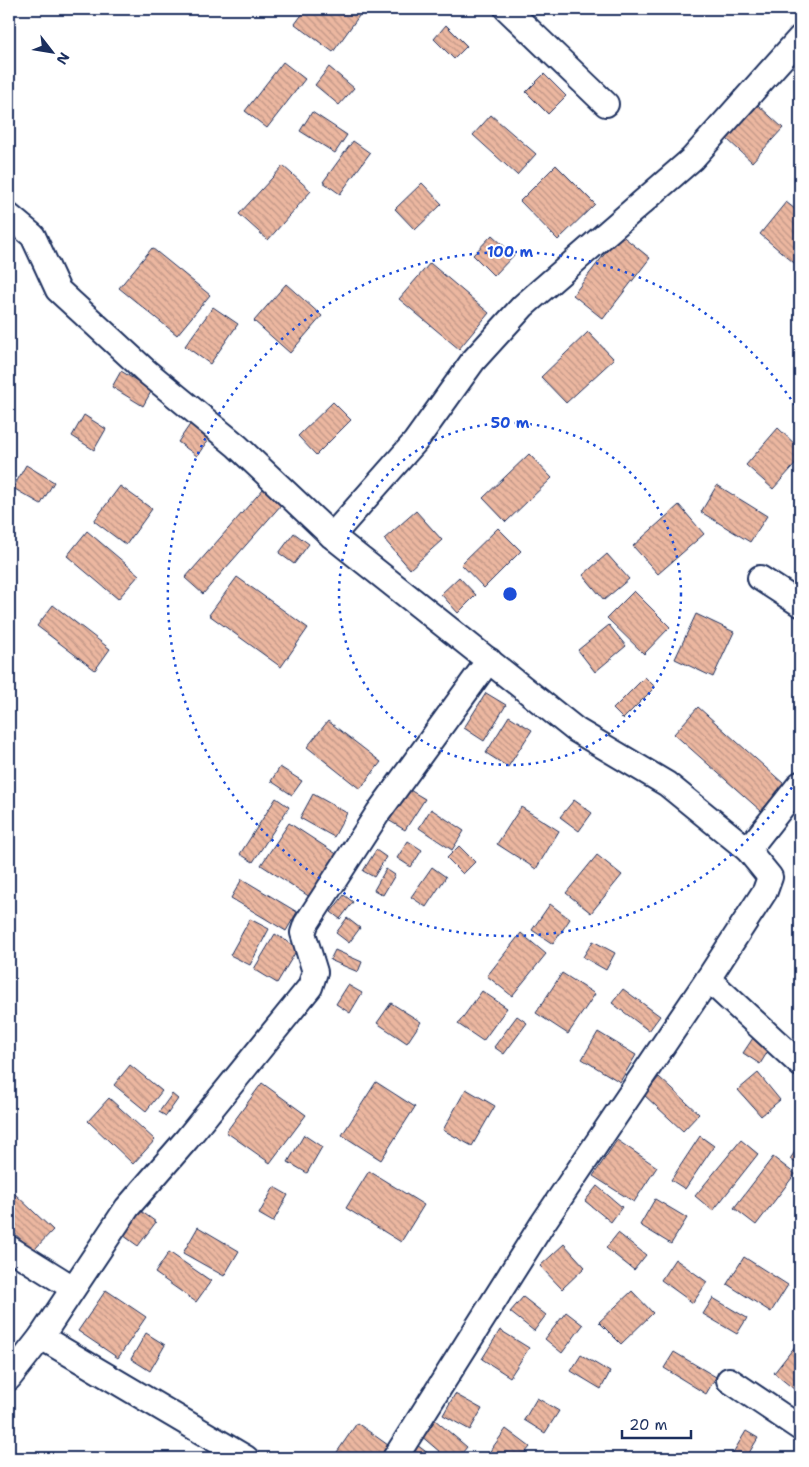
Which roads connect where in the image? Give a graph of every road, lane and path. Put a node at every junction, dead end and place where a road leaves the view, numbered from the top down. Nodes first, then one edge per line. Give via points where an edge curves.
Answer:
1 (507, 9) edge
2 (800, 38) edge
3 (606, 104) dead end
4 (9, 216) edge
5 (332, 536) junction
6 (760, 578) dead end
7 (800, 604) edge
8 (489, 660) junction
9 (800, 784) edge
10 (748, 850) junction
11 (708, 979) junction
12 (800, 1064) edge
13 (9, 1248) edge
14 (73, 1288) junction
15 (41, 1337) junction
16 (9, 1378) edge
17 (729, 1380) dead end
18 (800, 1428) edge
19 (246, 1458) edge
20 (395, 1458) edge

1 - 3 street
2 - 5 street via 692,159 523,306 473,361 415,442
4 - 5 street via 33,236 58,290 147,372 237,446
5 - 8 street
6 - 7 street
8 - 10 street via 576,730 667,784
8 - 14 street via 378,813 306,924 303,933 315,972 310,987 127,1208
9 - 10 street
10 - 11 street via 770,877 769,884
11 - 12 street
11 - 20 street via 543,1223
13 - 14 street
14 - 15 street
15 - 16 street
15 - 19 street
17 - 18 street

